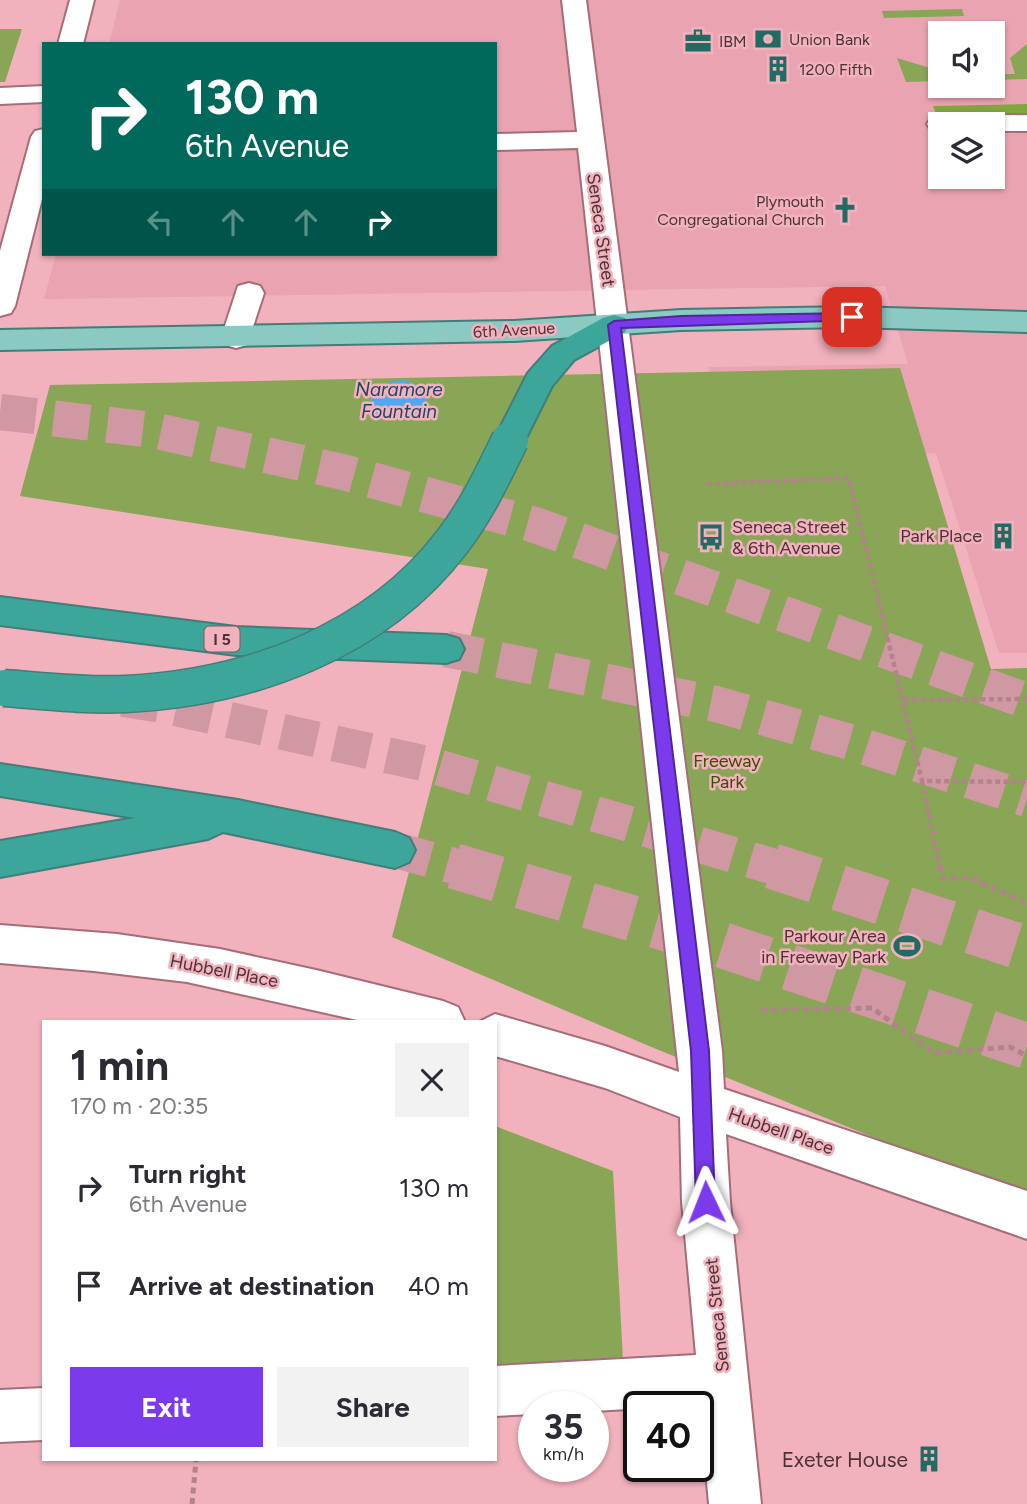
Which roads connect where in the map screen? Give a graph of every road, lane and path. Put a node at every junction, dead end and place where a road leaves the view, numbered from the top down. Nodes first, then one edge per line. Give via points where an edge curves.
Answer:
1 (82, 0) edge
2 (574, 0) edge
3 (71, 42) edge
4 (42, 94) edge
5 (0, 96) edge
6 (1005, 123) edge
7 (1027, 123) edge
8 (589, 140) junction
9 (497, 142) edge
10 (42, 148) edge
11 (249, 293) dead end
12 (0, 306) edge
13 (1027, 322) edge
14 (614, 325) junction
15 (236, 338) junction
16 (0, 340) edge
17 (707, 484) dead end
18 (0, 611) edge
19 (446, 649) tunnel mouth
20 (0, 688) edge
21 (1027, 699) edge
22 (904, 701) junction
23 (0, 780) edge
24 (922, 781) junction
25 (1027, 782) edge
26 (238, 817) junction
27 (395, 850) tunnel mouth
28 (0, 859) edge
29 (1027, 903) edge
30 (0, 944) edge
31 (761, 1010) dead end
32 (435, 1020) edge
33 (497, 1036) edge
34 (1027, 1056) edge
35 (702, 1103) junction
36 (1027, 1215) edge
37 (723, 1379) junction
38 (497, 1391) edge
39 (42, 1414) edge
40 (0, 1416) edge
41 (196, 1461) edge
42 (192, 1504) edge
43 (735, 1504) edge

1 - 3 street
2 - 8 street, Seneca Street
4 - 5 street
6 - 7 street
8 - 9 street
8 - 14 street, Seneca Street
10 - 12 street
11 - 15 street
13 - 14 main road, 6th Avenue via 852,317
14 - 15 main road, 6th Avenue
14 - 20 highway, bridge via 563,353 538,381 470,515 429,569 382,610 307,653 223,681 161,691 92,694
14 - 35 street, Seneca Street via 700,1051
15 - 16 main road, 6th Avenue
17 - 22 path via 849,478
18 - 19 highway, I 5 via 236,641
21 - 22 path
22 - 24 path
23 - 26 highway
24 - 25 path
24 - 29 path via 942,878 971,878
26 - 27 highway
26 - 28 highway
30 - 32 street, Hubbell Place via 188,963
31 - 34 path via 872,1008 934,1053 1010,1047
33 - 35 street, Hubbell Place via 605,1067
35 - 36 street, Hubbell Place
35 - 37 street, Seneca Street via 706,1202
37 - 38 street
37 - 43 street, Seneca Street
39 - 40 street
41 - 42 path

